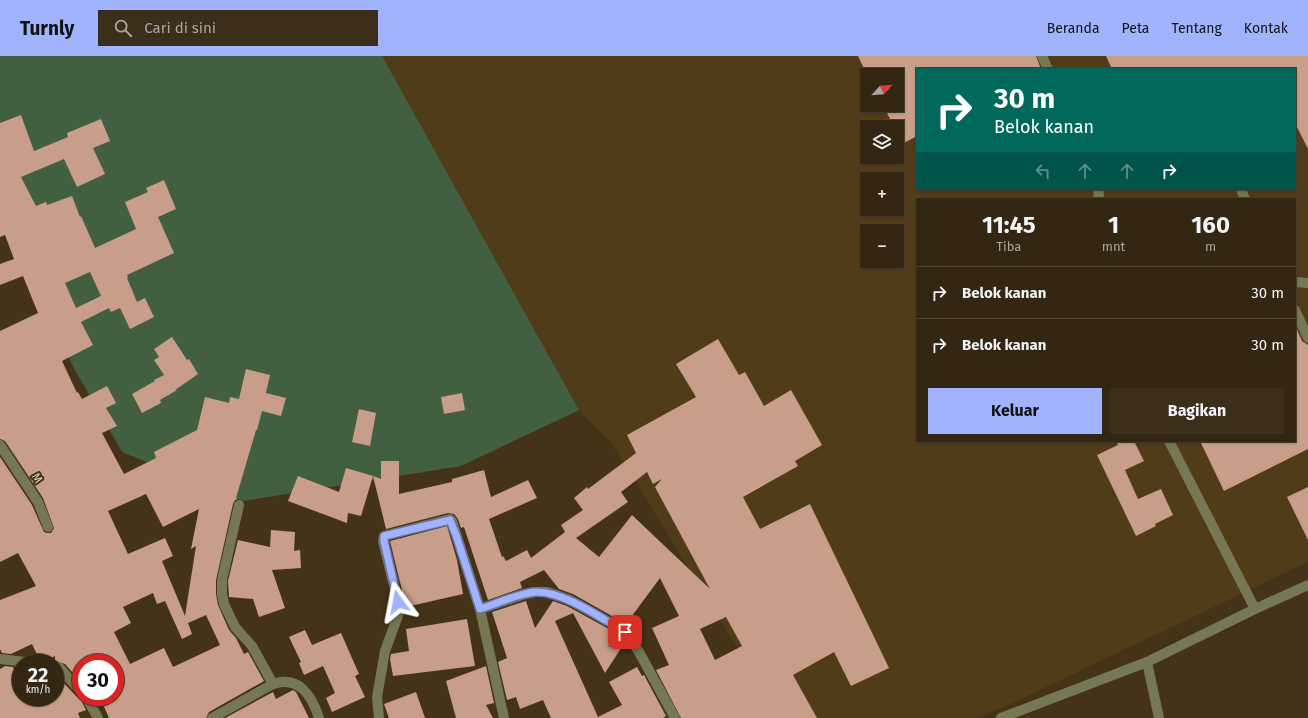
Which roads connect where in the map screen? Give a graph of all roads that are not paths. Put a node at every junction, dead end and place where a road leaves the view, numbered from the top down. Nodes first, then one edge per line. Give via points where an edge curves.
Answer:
1 (1042, 56) edge
2 (1048, 68) edge
3 (1296, 282) edge
4 (1308, 283) edge
5 (1296, 312) edge
6 (1308, 338) edge
7 (1170, 442) edge
8 (0, 445) edge
9 (239, 505) dead end
10 (48, 527) dead end
11 (1308, 585) edge
12 (480, 609) junction
13 (1255, 609) junction
14 (0, 658) edge
15 (12, 660) edge
16 (1147, 662) junction
17 (64, 673) edge
18 (72, 682) edge
19 (272, 684) junction
20 (91, 706) edge
21 (98, 718) edge
22 (212, 718) edge
23 (319, 718) edge
24 (379, 718) edge
25 (504, 718) edge
26 (674, 718) edge
27 (1001, 718) edge
28 (1159, 718) edge

1 - 2 street
3 - 4 street
5 - 6 street
7 - 13 street
8 - 10 street, M via 38,502
9 - 19 street via 222,580 222,594 235,627 252,646
11 - 13 street
12 - 24 street via 450,520 384,536 400,610 385,650 377,697
12 - 25 street
12 - 26 street via 535,592 547,592 570,600 625,632
13 - 16 street
14 - 15 street
16 - 27 street
16 - 28 street
17 - 18 street
19 - 22 street
19 - 23 street via 290,682 303,688
20 - 21 street

